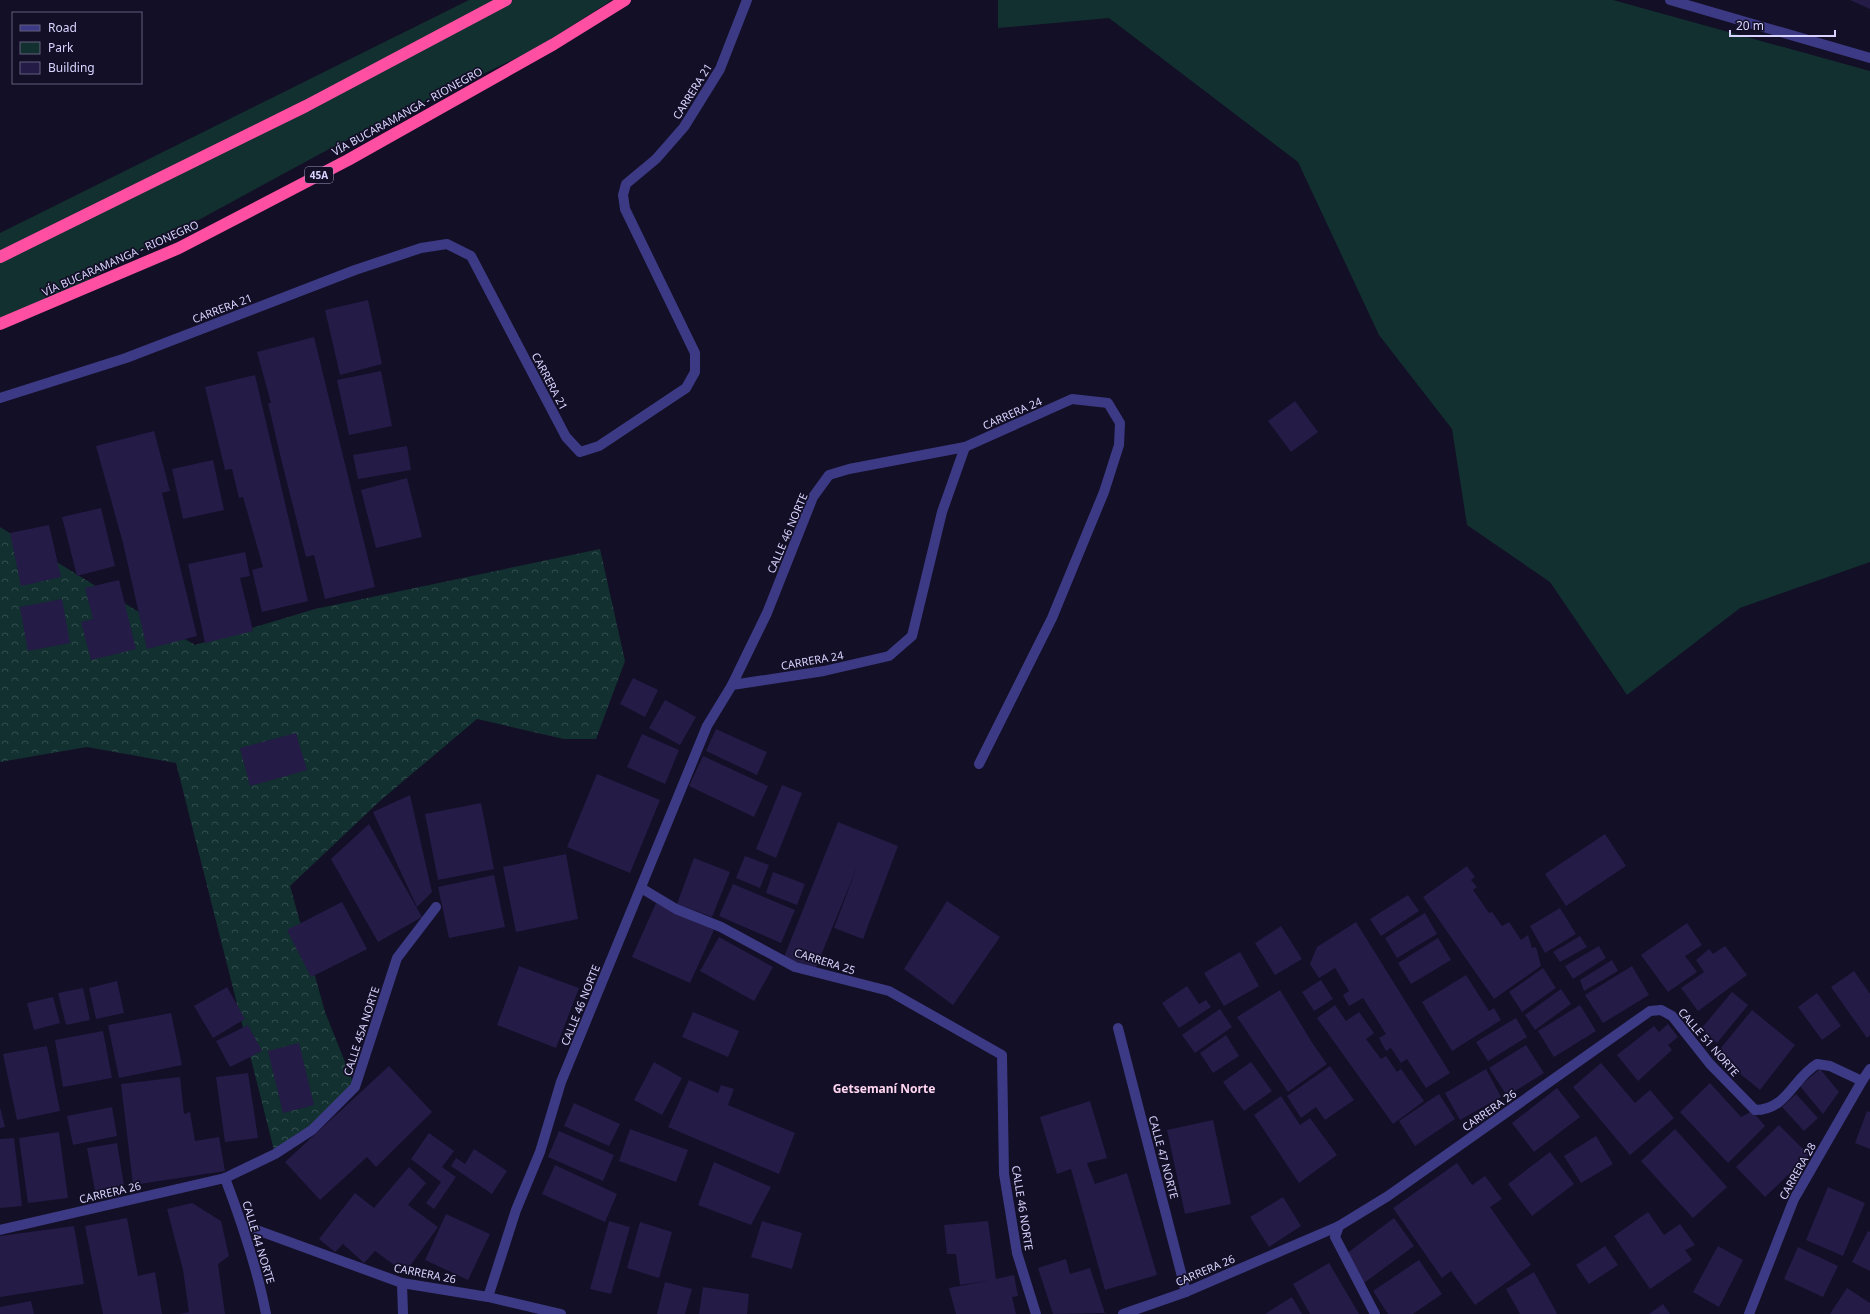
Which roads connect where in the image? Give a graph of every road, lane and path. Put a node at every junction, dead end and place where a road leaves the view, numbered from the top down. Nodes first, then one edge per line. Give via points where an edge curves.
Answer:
1 (506, 0) edge
2 (625, 0) edge
3 (747, 0) edge
4 (1670, 0) edge
5 (1870, 58) edge
6 (0, 257) edge
7 (0, 324) edge
8 (0, 398) edge
9 (965, 447) junction
10 (732, 685) junction
11 (979, 764) dead end
12 (641, 888) junction
13 (436, 908) dead end
14 (1650, 1011) joint
15 (1118, 1028) dead end
16 (1002, 1055) joint
17 (1870, 1069) edge
18 (1862, 1081) junction
19 (225, 1178) junction
20 (243, 1225) junction
21 (1339, 1226) junction
22 (0, 1230) edge
23 (402, 1283) junction
24 (1186, 1292) junction
25 (488, 1297) junction
26 (266, 1314) edge
27 (403, 1314) edge
28 (561, 1314) edge
29 (1036, 1314) edge
30 (1123, 1314) edge
31 (1375, 1314) edge
32 (1749, 1314) edge

1 - 6 highway via 306,106
2 - 7 highway, VÍA BUCARAMANGA - RIONEGRO / 45A via 554,44 354,156 193,241
3 - 8 street, CARRERA 21 via 720,69 684,126 656,159 626,184 624,195 625,209 694,353 695,372 686,388 599,446 580,452 566,437 471,256 448,244 421,248 355,270 126,358
4 - 5 street
9 - 10 street, CALLE 46 NORTE via 829,475 813,497 766,613
9 - 10 street, CARRERA 24 via 942,512 912,636 889,656 824,671
9 - 11 street, CARRERA 24 via 1072,399 1108,403 1120,423 1119,445 1104,492 1061,597
10 - 12 street, CALLE 46 NORTE via 707,726
12 - 16 street, CARRERA 25 via 795,967 889,991
12 - 25 street, CALLE 46 NORTE via 561,1082 540,1152 516,1210
13 - 19 street, CALLE 45A NORTE via 397,958 355,1087 312,1130 276,1154
14 - 18 street, CALLE 51 NORTE via 1661,1010 1672,1016 1710,1064 1755,1110 1766,1110 1779,1104 1807,1070 1817,1064 1830,1066
14 - 21 street, CARRERA 26 via 1388,1196
15 - 24 street, CALLE 47 NORTE
16 - 29 street, CALLE 46 NORTE via 1004,1174 1017,1253
17 - 18 street, CARRERA 28
18 - 32 street, CARRERA 28 via 1794,1198
19 - 20 street, CALLE 44 NORTE
19 - 22 street, CARRERA 26
20 - 23 street, CARRERA 26
20 - 26 street, CALLE 44 NORTE
21 - 24 street, CARRERA 26
21 - 31 street via 1335,1237
23 - 25 street, CARRERA 26
23 - 27 street
24 - 30 street, CARRERA 26
25 - 28 street, CARRERA 26

